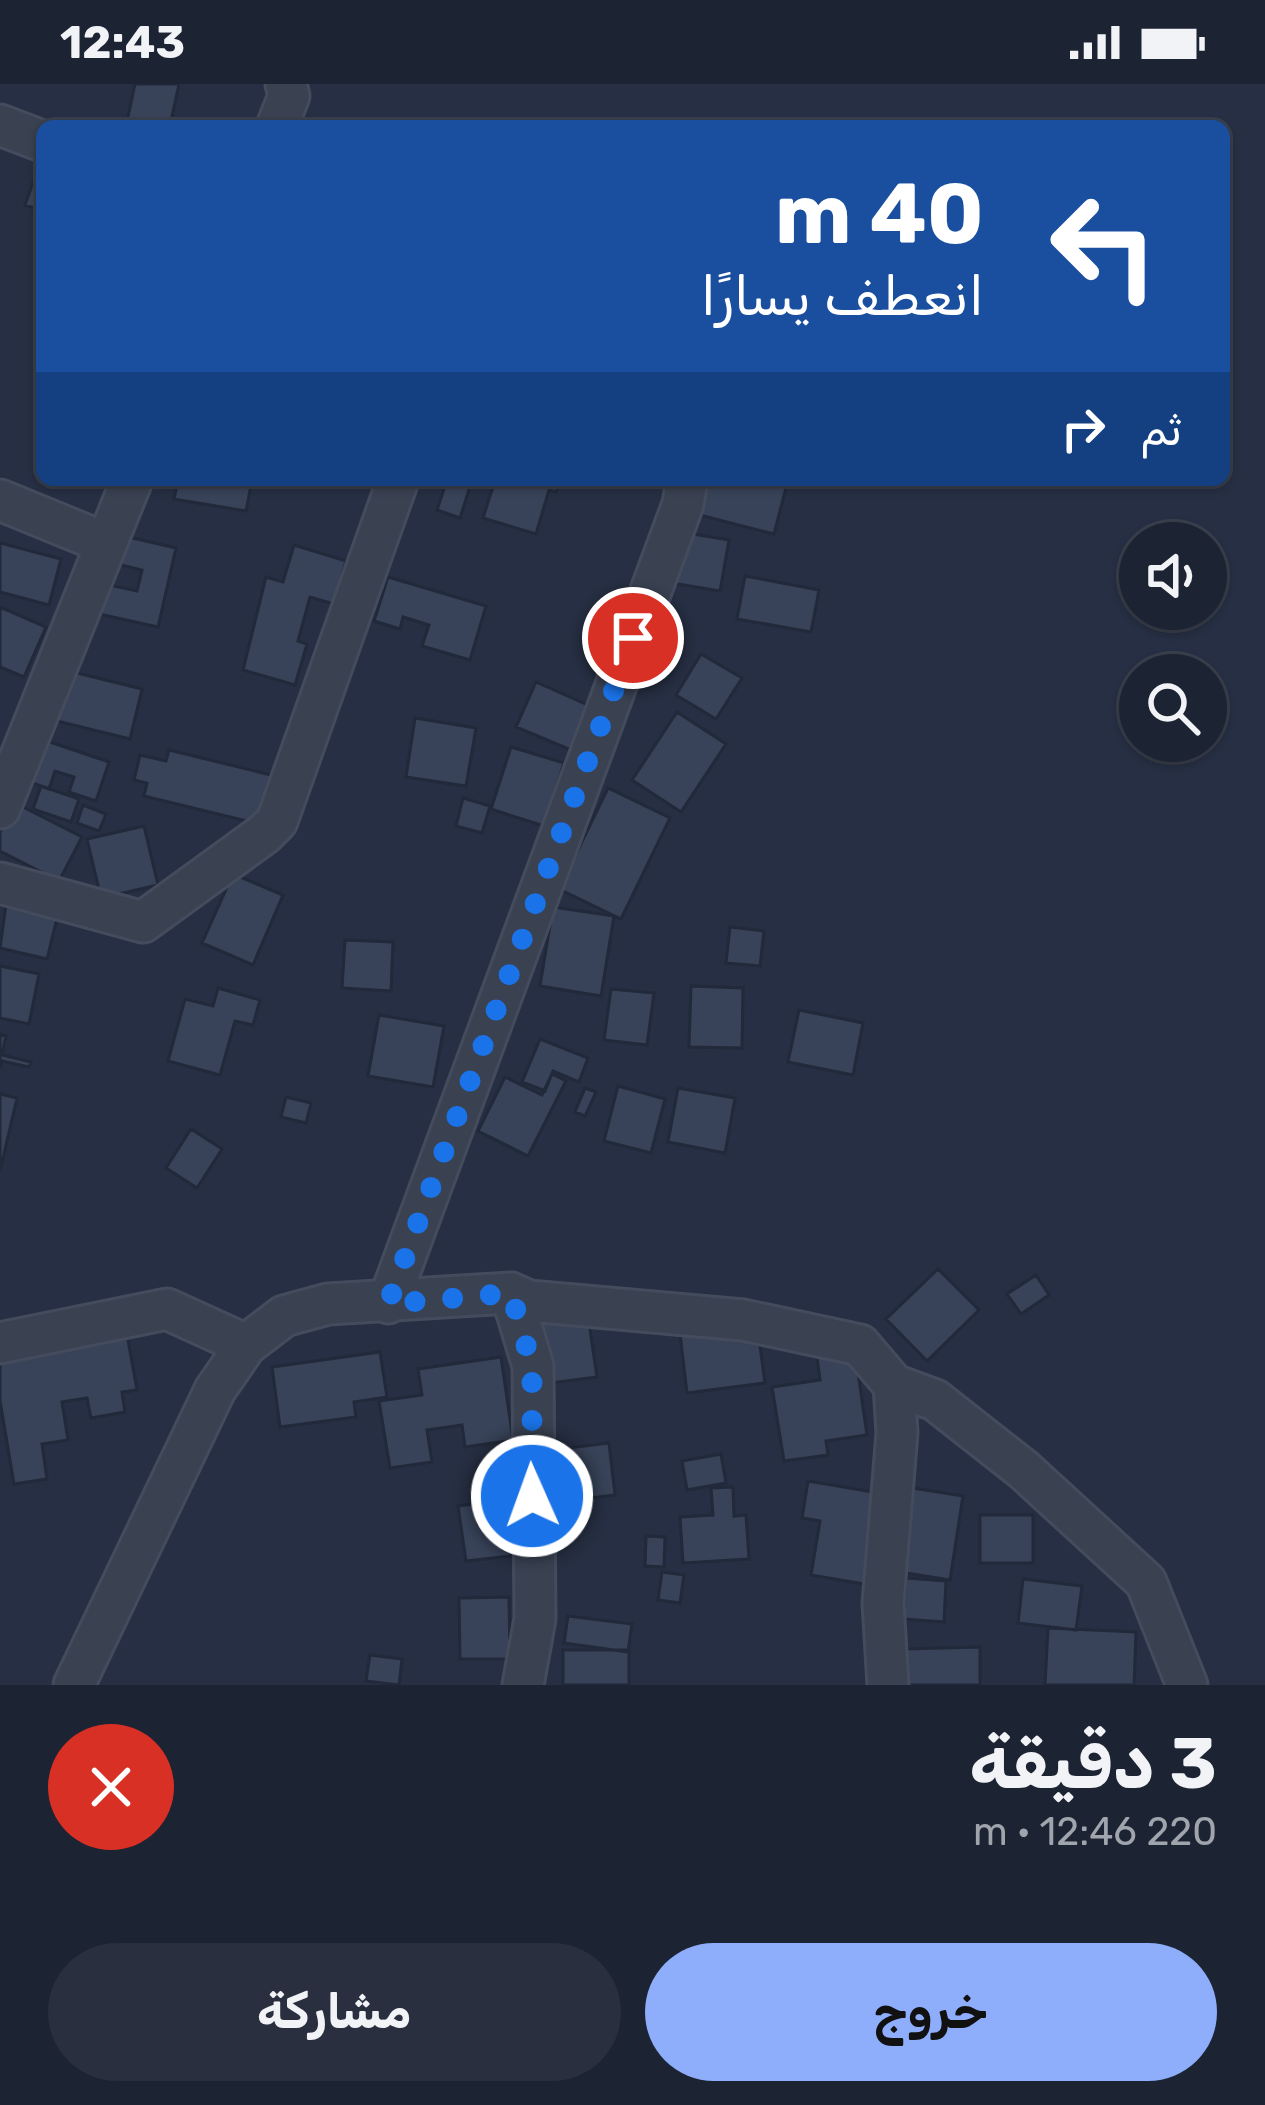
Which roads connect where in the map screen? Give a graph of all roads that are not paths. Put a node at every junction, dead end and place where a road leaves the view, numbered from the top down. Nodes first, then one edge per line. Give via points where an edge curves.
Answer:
1 (286, 84) edge
2 (279, 120) edge
3 (0, 125) edge
4 (36, 139) edge
5 (129, 486) edge
6 (396, 486) edge
7 (686, 486) edge
8 (0, 500) edge
9 (105, 543) junction
10 (0, 808) edge
11 (0, 883) edge
12 (511, 1293) junction
13 (388, 1304) junction
14 (0, 1342) edge
15 (246, 1345) junction
16 (894, 1385) junction
17 (74, 1685) edge
18 (523, 1685) edge
19 (888, 1685) edge
20 (1187, 1685) edge

1 - 2 street
3 - 4 street
5 - 9 street
6 - 11 street via 277,821 264,835 143,922
7 - 13 street
8 - 9 street
9 - 10 street
12 - 13 street
12 - 16 street via 743,1320 860,1345
12 - 18 street via 532,1366 535,1619
13 - 15 street via 328,1304 284,1316
14 - 15 street via 167,1309
15 - 17 street via 215,1390
16 - 19 street
16 - 20 street via 934,1400 1024,1470 1146,1582

